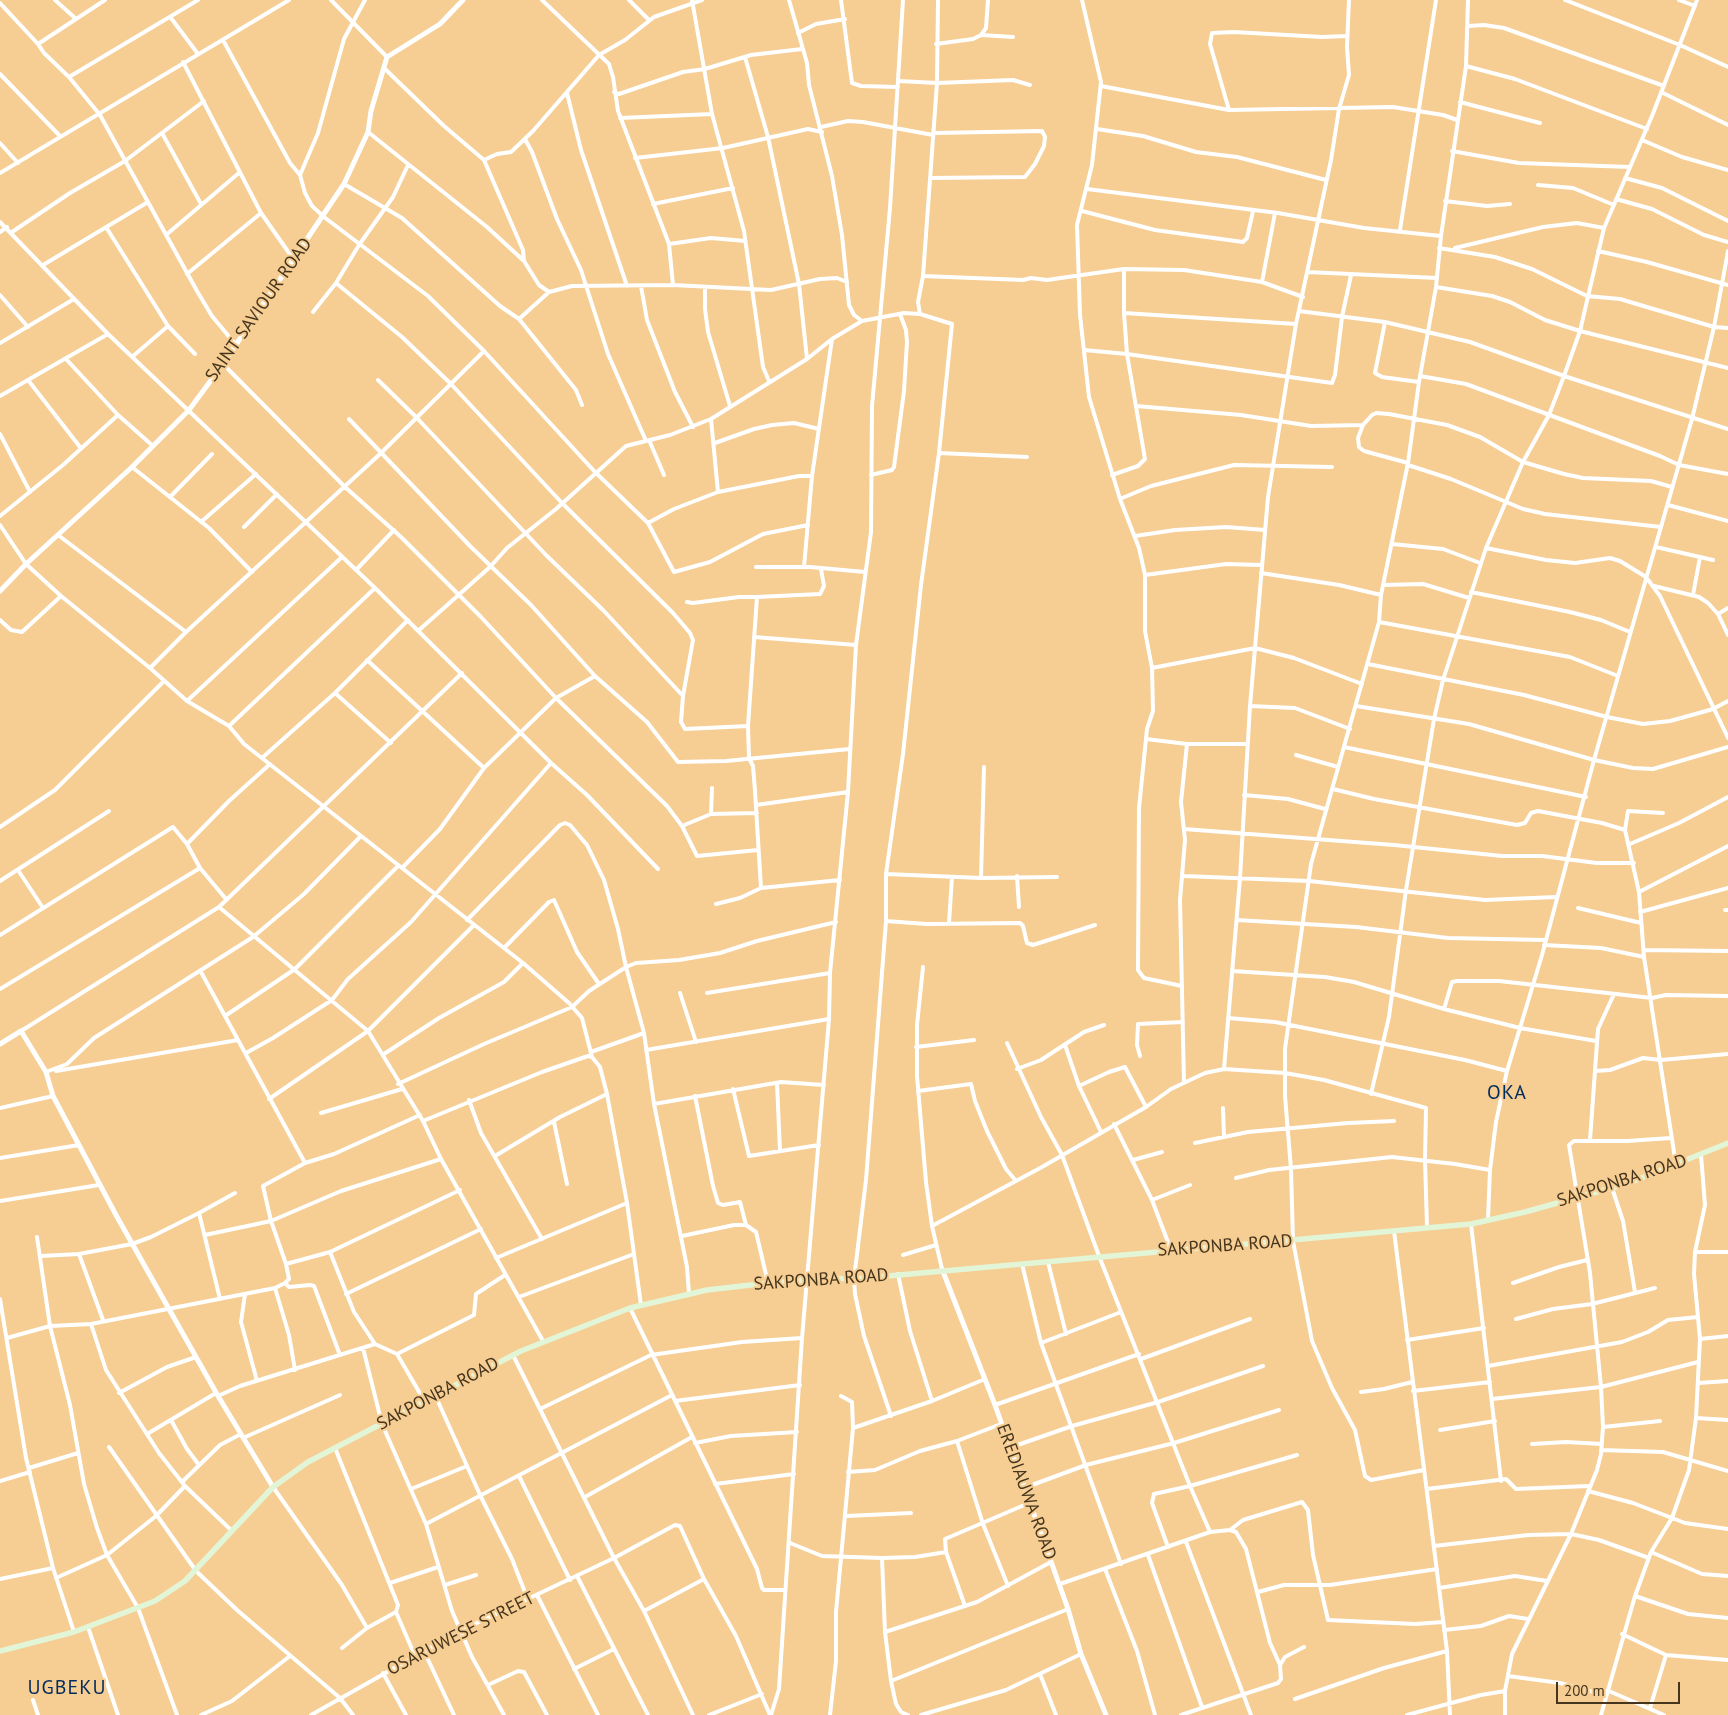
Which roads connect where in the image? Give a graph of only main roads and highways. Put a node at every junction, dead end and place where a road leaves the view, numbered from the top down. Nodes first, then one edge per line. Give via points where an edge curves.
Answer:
1 (1728, 1143) edge
2 (0, 1651) edge

1 - 2 main road, SAKPONBA ROAD via 1612,1188 1471,1224 854,1279 768,1283 689,1294 630,1308 543,1340 308,1462 273,1487 196,1571 173,1591 74,1632

